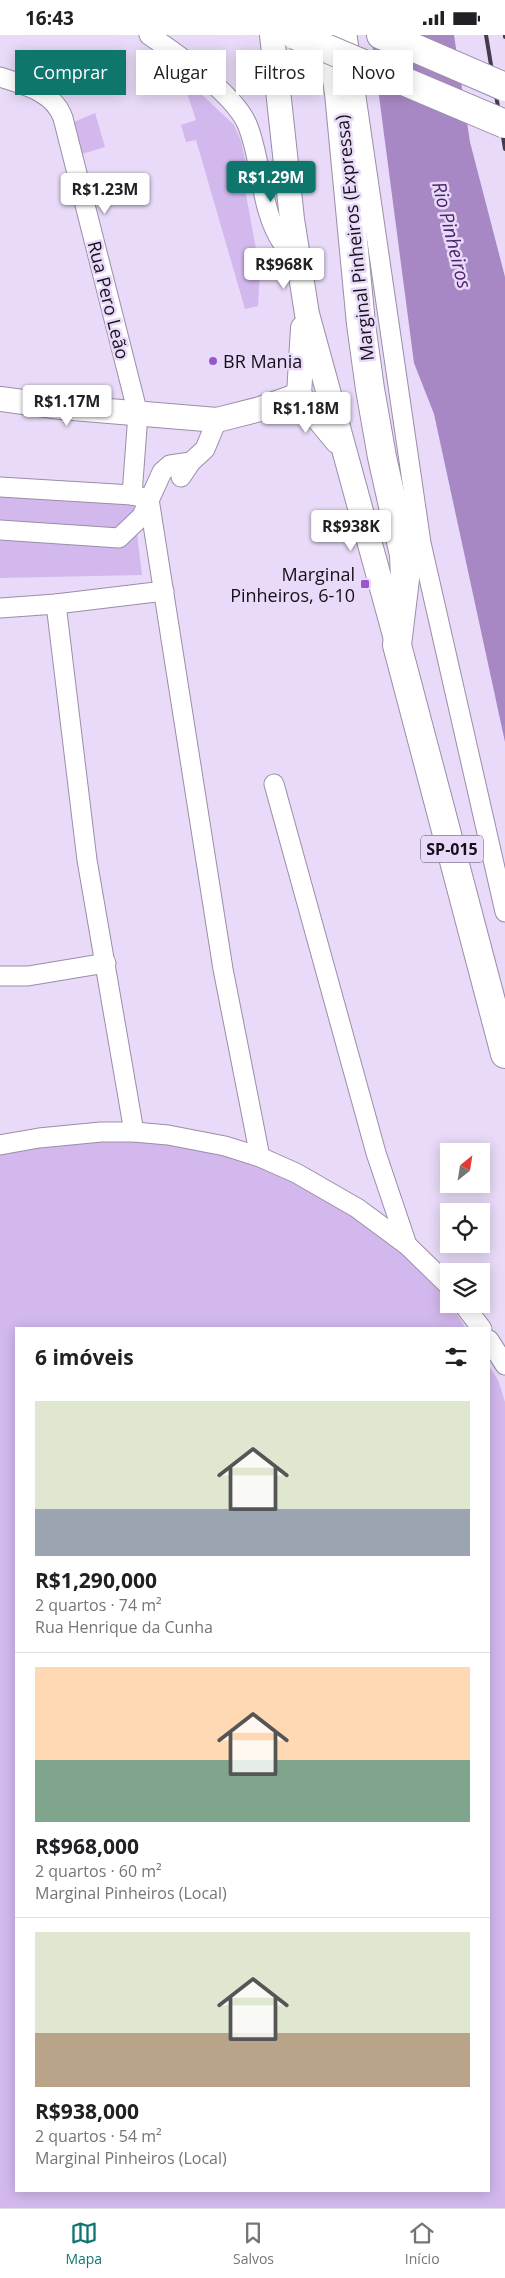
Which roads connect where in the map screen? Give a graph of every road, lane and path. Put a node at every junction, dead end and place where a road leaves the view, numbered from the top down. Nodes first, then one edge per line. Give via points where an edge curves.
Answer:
1 (149, 35) edge
2 (272, 35) edge
3 (294, 35) edge
4 (330, 35) edge
5 (347, 35) edge
6 (381, 35) edge
7 (0, 77) edge
8 (505, 87) edge
9 (505, 124) edge
10 (299, 260) junction
11 (307, 314) junction
12 (299, 395) junction
13 (0, 399) edge
14 (138, 414) junction
15 (217, 420) junction
16 (343, 448) junction
17 (0, 487) edge
18 (140, 497) junction
19 (0, 530) edge
20 (164, 591) junction
21 (56, 604) junction
22 (0, 608) edge
23 (397, 645) junction
24 (274, 784) dead end
25 (505, 912) edge
26 (106, 963) junction
27 (0, 975) edge
28 (505, 1054) edge
29 (134, 1132) junction
30 (0, 1145) edge
31 (260, 1157) junction
32 (407, 1245) junction
33 (440, 1277) edge
34 (470, 1313) edge
35 (480, 1327) edge
36 (490, 1341) edge
37 (505, 1365) edge

1 - 10 street via 202,73 238,109 246,123 272,225 283,245
2 - 10 main road
3 - 9 highway, bridge
4 - 23 highway, Marginal Pinheiros (Expressa) / SP-015 via 370,389 404,555
5 - 25 street via 421,543
6 - 8 highway, bridge
7 - 14 street, Rua Pero Leão via 29,86 52,99 59,107
10 - 11 main road
11 - 12 main road via 303,327
11 - 16 main road
12 - 15 main road
12 - 16 main road
13 - 14 main road
14 - 15 main road
14 - 18 street, Rua Pero Leão
15 - 18 street via 206,449 186,469 170,465
16 - 23 main road
17 - 18 street
18 - 19 street via 142,516 119,538
18 - 20 street
20 - 21 street
20 - 31 street via 223,969
21 - 22 street
21 - 26 street via 88,860
23 - 28 highway, Marginal Pinheiros (Expressa) / SP-015
24 - 32 street via 376,1153
26 - 27 street via 28,976
26 - 29 street
29 - 30 street via 39,1138
29 - 31 street via 216,1144
31 - 32 street via 357,1208
32 - 33 street
34 - 35 street
36 - 37 street

